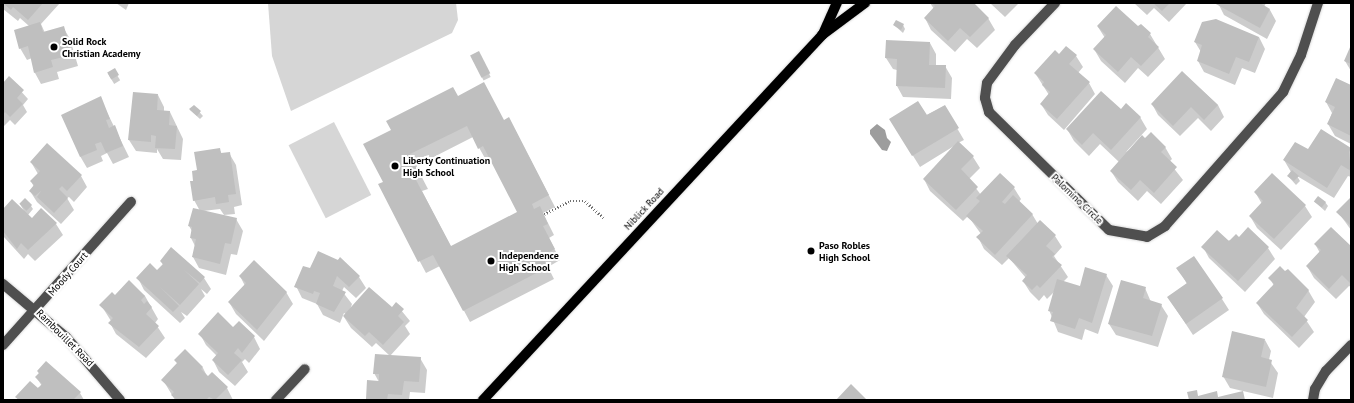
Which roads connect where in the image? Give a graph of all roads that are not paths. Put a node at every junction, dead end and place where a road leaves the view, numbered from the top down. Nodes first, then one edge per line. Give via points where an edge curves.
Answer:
1 (837, 3) edge
2 (865, 3) edge
3 (1055, 3) edge
4 (1318, 3) edge
5 (822, 35) junction
6 (131, 202) dead end
7 (3, 284) edge
8 (36, 309) junction
9 (1351, 344) edge
10 (3, 345) edge
11 (305, 369) dead end
12 (120, 400) edge
13 (276, 400) edge
14 (483, 400) edge
15 (1313, 400) edge

1 - 5 main road, Niblick Road
2 - 5 main road, Niblick Road
3 - 4 street, Palomino Circle via 1015,45 987,82 985,98 989,112 1109,230 1146,237 1165,226 1283,92 1301,55
5 - 14 main road, Niblick Road
6 - 8 street, Moody Court
7 - 8 street, Rambouillet Road
8 - 10 street, Moody Court
8 - 12 street, Rambouillet Road via 71,342
9 - 15 street via 1326,371 1315,389
11 - 13 street

